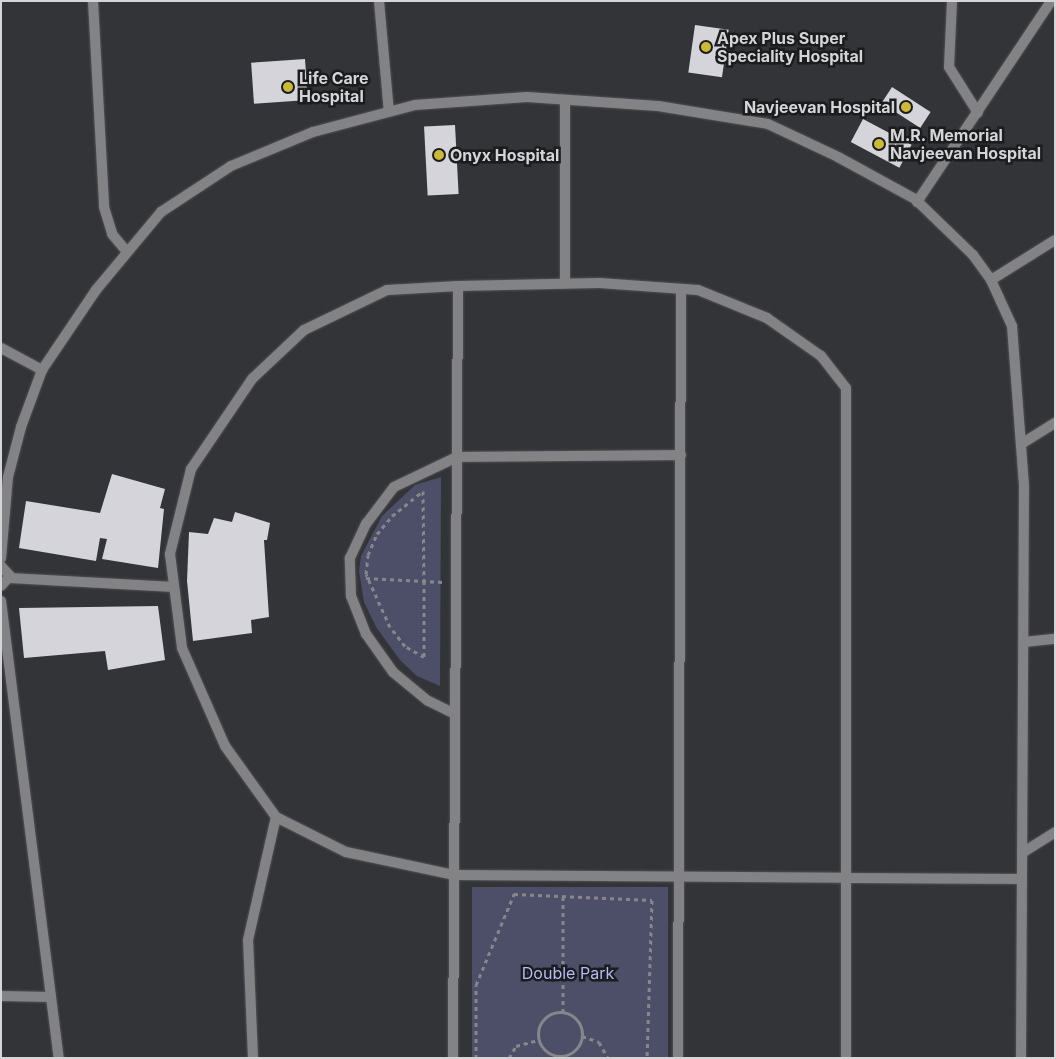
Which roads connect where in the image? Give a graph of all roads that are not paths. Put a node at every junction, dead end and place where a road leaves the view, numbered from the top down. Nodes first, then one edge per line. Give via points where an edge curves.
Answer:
1 (92, 1) edge
2 (379, 1) edge
3 (952, 1) edge
4 (1051, 1) edge
5 (565, 100) junction
6 (390, 112) junction
7 (978, 113) junction
8 (917, 202) junction
9 (1055, 240) edge
10 (127, 252) junction
11 (991, 280) junction
12 (565, 284) junction
13 (458, 286) junction
14 (681, 289) junction
15 (1, 348) edge
16 (42, 370) junction
17 (1055, 423) edge
18 (1021, 444) junction
19 (680, 455) junction
20 (457, 457) junction
21 (1, 558) edge
22 (1, 566) edge
23 (10, 578) junction
24 (1, 586) edge
25 (174, 587) junction
26 (1, 601) edge
27 (1055, 639) edge
28 (1024, 642) junction
29 (455, 714) junction
30 (276, 817) junction
31 (1055, 832) edge
32 (1022, 853) junction
33 (454, 875) junction
34 (679, 877) junction
35 (846, 878) junction
36 (1022, 879) junction
37 (1, 996) edge
38 (52, 997) junction
39 (59, 1058) edge
40 (253, 1058) edge
41 (453, 1058) edge
42 (678, 1058) edge
43 (846, 1058) edge
44 (1021, 1058) edge

1 - 10 street via 104,207 112,234
2 - 6 street
3 - 7 street via 949,67
4 - 7 street
5 - 6 street via 518,98 415,105
5 - 8 street via 658,106 768,124 838,157
5 - 12 street
6 - 10 street via 313,132 231,166 161,212
7 - 8 street
8 - 11 street via 973,255
9 - 11 street
10 - 16 street via 96,290
11 - 18 street via 1012,326
12 - 13 street
12 - 14 street
13 - 20 street
13 - 25 street via 387,290 304,330 252,379 191,469 170,554
14 - 19 street
14 - 35 street via 698,290 767,318 821,356 846,388
15 - 16 street
16 - 21 street via 20,427 8,477
17 - 18 street
18 - 28 street
19 - 20 street
19 - 34 street
20 - 29 street
20 - 29 street via 394,487 366,524 350,558 351,596 366,634 393,672 428,701
22 - 23 street via 8,570
23 - 24 street
23 - 25 street
25 - 30 street via 182,648 225,746
26 - 38 street
27 - 28 street
28 - 32 street
29 - 33 street
30 - 33 street via 346,852
30 - 40 street via 248,940
31 - 32 street
32 - 36 street
33 - 34 street
33 - 41 street
34 - 35 street
34 - 42 street
35 - 36 street
35 - 43 street
36 - 44 street
37 - 38 street
38 - 39 street

